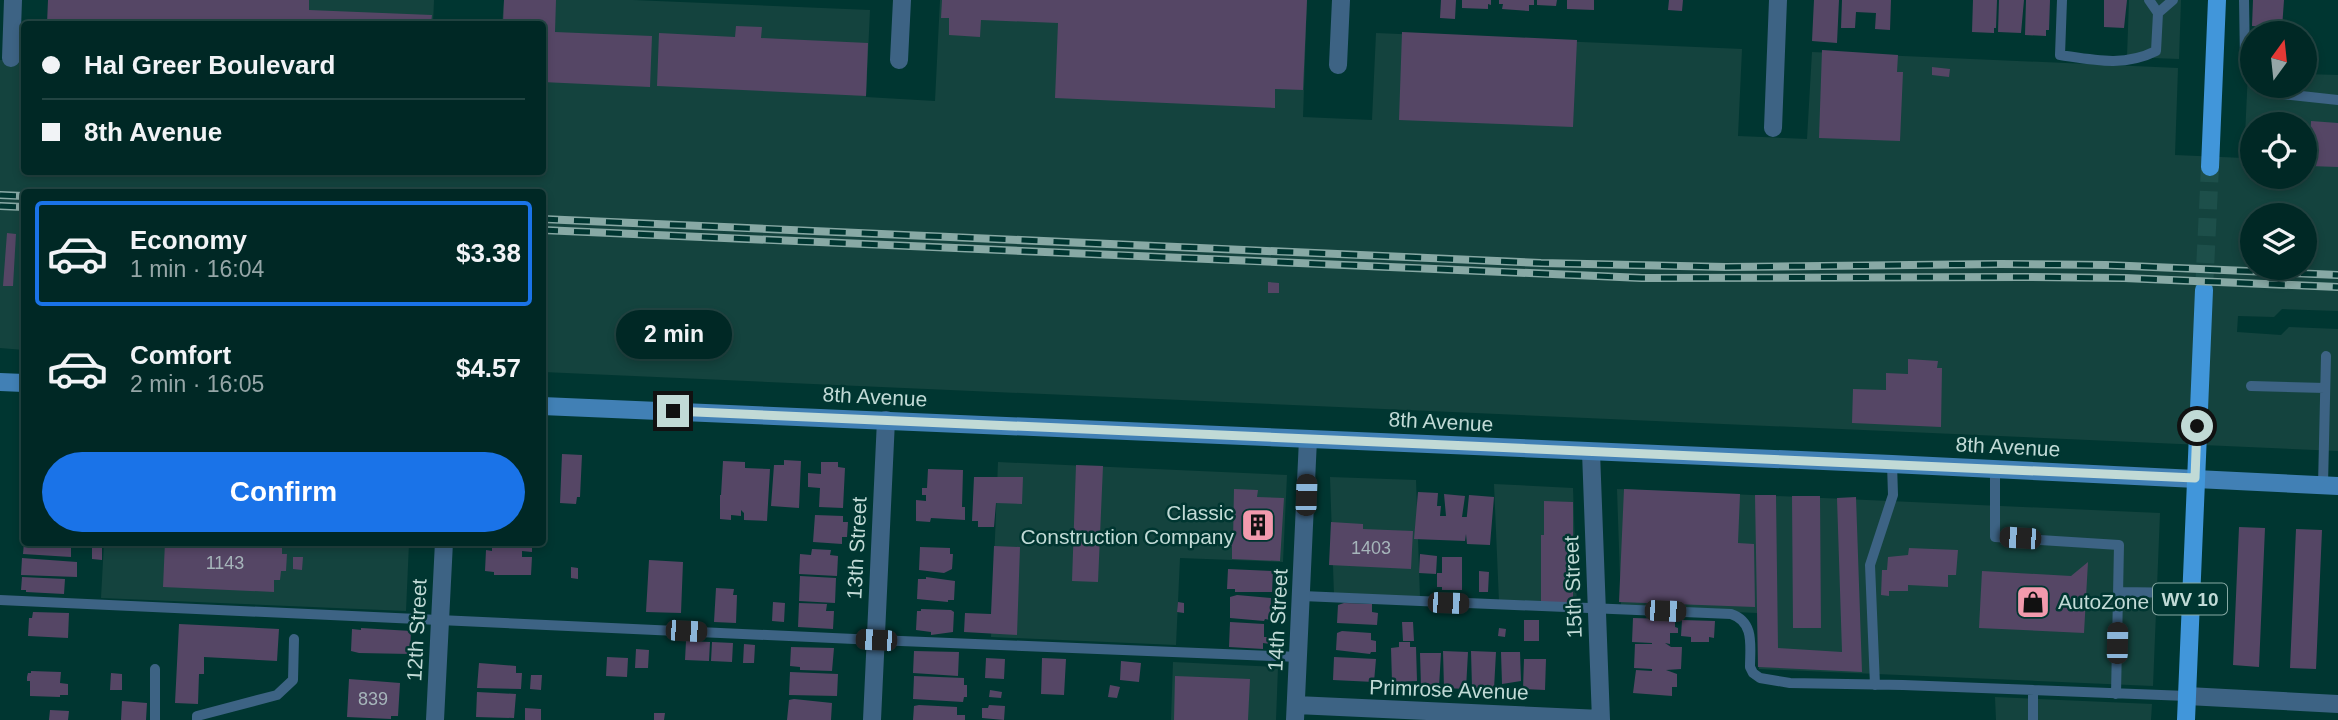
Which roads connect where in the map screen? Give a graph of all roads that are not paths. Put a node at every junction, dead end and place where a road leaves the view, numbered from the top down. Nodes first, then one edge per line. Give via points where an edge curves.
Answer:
1 (13, 0) edge
2 (902, 0) edge
3 (1341, 0) edge
4 (1779, 0) edge
5 (2062, 0) edge
6 (2149, 0) edge
7 (2173, 0) edge
8 (2217, 0) edge
9 (2244, 0) edge
10 (2158, 13) junction
11 (2244, 21) edge
12 (11, 58) dead end
13 (899, 60) dead end
14 (1338, 65) dead end
15 (2317, 98) edge
16 (2338, 100) edge
17 (1773, 128) dead end
18 (2210, 167) tunnel mouth
19 (2204, 290) tunnel mouth
20 (2326, 356) dead end
21 (0, 382) edge
22 (21, 383) edge
23 (2251, 386) dead end
24 (2325, 388) junction
25 (546, 406) edge
26 (886, 420) junction
27 (1308, 439) junction
28 (1591, 452) junction
29 (1892, 464) junction
30 (1995, 469) junction
31 (2195, 478) junction
32 (2331, 485) edge
33 (444, 546) edge
34 (2118, 592) junction
35 (2191, 593) junction
36 (1302, 596) junction
37 (0, 600) edge
38 (1597, 609) junction
39 (440, 619) junction
40 (294, 639) dead end
41 (876, 640) junction
42 (1299, 657) junction
43 (155, 669) dead end
44 (1875, 685) junction
45 (2034, 690) junction
46 (2116, 694) junction
47 (2187, 696) junction
48 (2338, 704) edge
49 (1296, 713) edge
50 (1601, 719) edge
51 (155, 720) edge
52 (197, 720) edge
53 (435, 720) edge
54 (872, 720) edge
55 (2033, 720) edge
56 (2186, 720) edge

1 - 12 street
2 - 13 street
3 - 14 street
4 - 17 street
5 - 10 lane via 2060,55 2086,59 2140,59 2156,51
6 - 10 lane
7 - 10 lane
8 - 18 main road
9 - 11 lane
15 - 16 lane
19 - 31 main road, WV 10
20 - 24 lane
21 - 22 main road
23 - 24 lane
24 - 32 lane
25 - 26 main road, 8th Avenue
26 - 27 main road, 8th Avenue
26 - 41 street, 13th Street
27 - 28 main road, 8th Avenue
27 - 36 street, 14th Street
28 - 29 main road, 8th Avenue
28 - 38 street, 15th Street
29 - 30 main road, 8th Avenue
29 - 44 lane via 1892,495 1870,565
30 - 31 main road, 8th Avenue
30 - 34 lane via 1995,537 2119,544
31 - 32 main road, 8th Avenue
31 - 35 main road, WV 10
33 - 39 street, 12th Street
34 - 35 lane
34 - 46 lane
35 - 47 main road, WV 10
36 - 38 lane
36 - 42 street, 14th Street
37 - 39 lane
38 - 44 lane via 1731,614 1748,625 1750,667 1760,678
38 - 50 street, 15th Street
39 - 41 lane
39 - 53 street, 12th Street
40 - 52 lane via 293,680 277,695 197,716
41 - 42 lane
41 - 54 street, 13th Street
42 - 49 street, 14th Street
43 - 51 lane
44 - 45 lane
45 - 46 lane
45 - 55 lane
46 - 47 lane
47 - 48 street
47 - 56 main road, WV 10
49 - 50 street, Primrose Avenue

